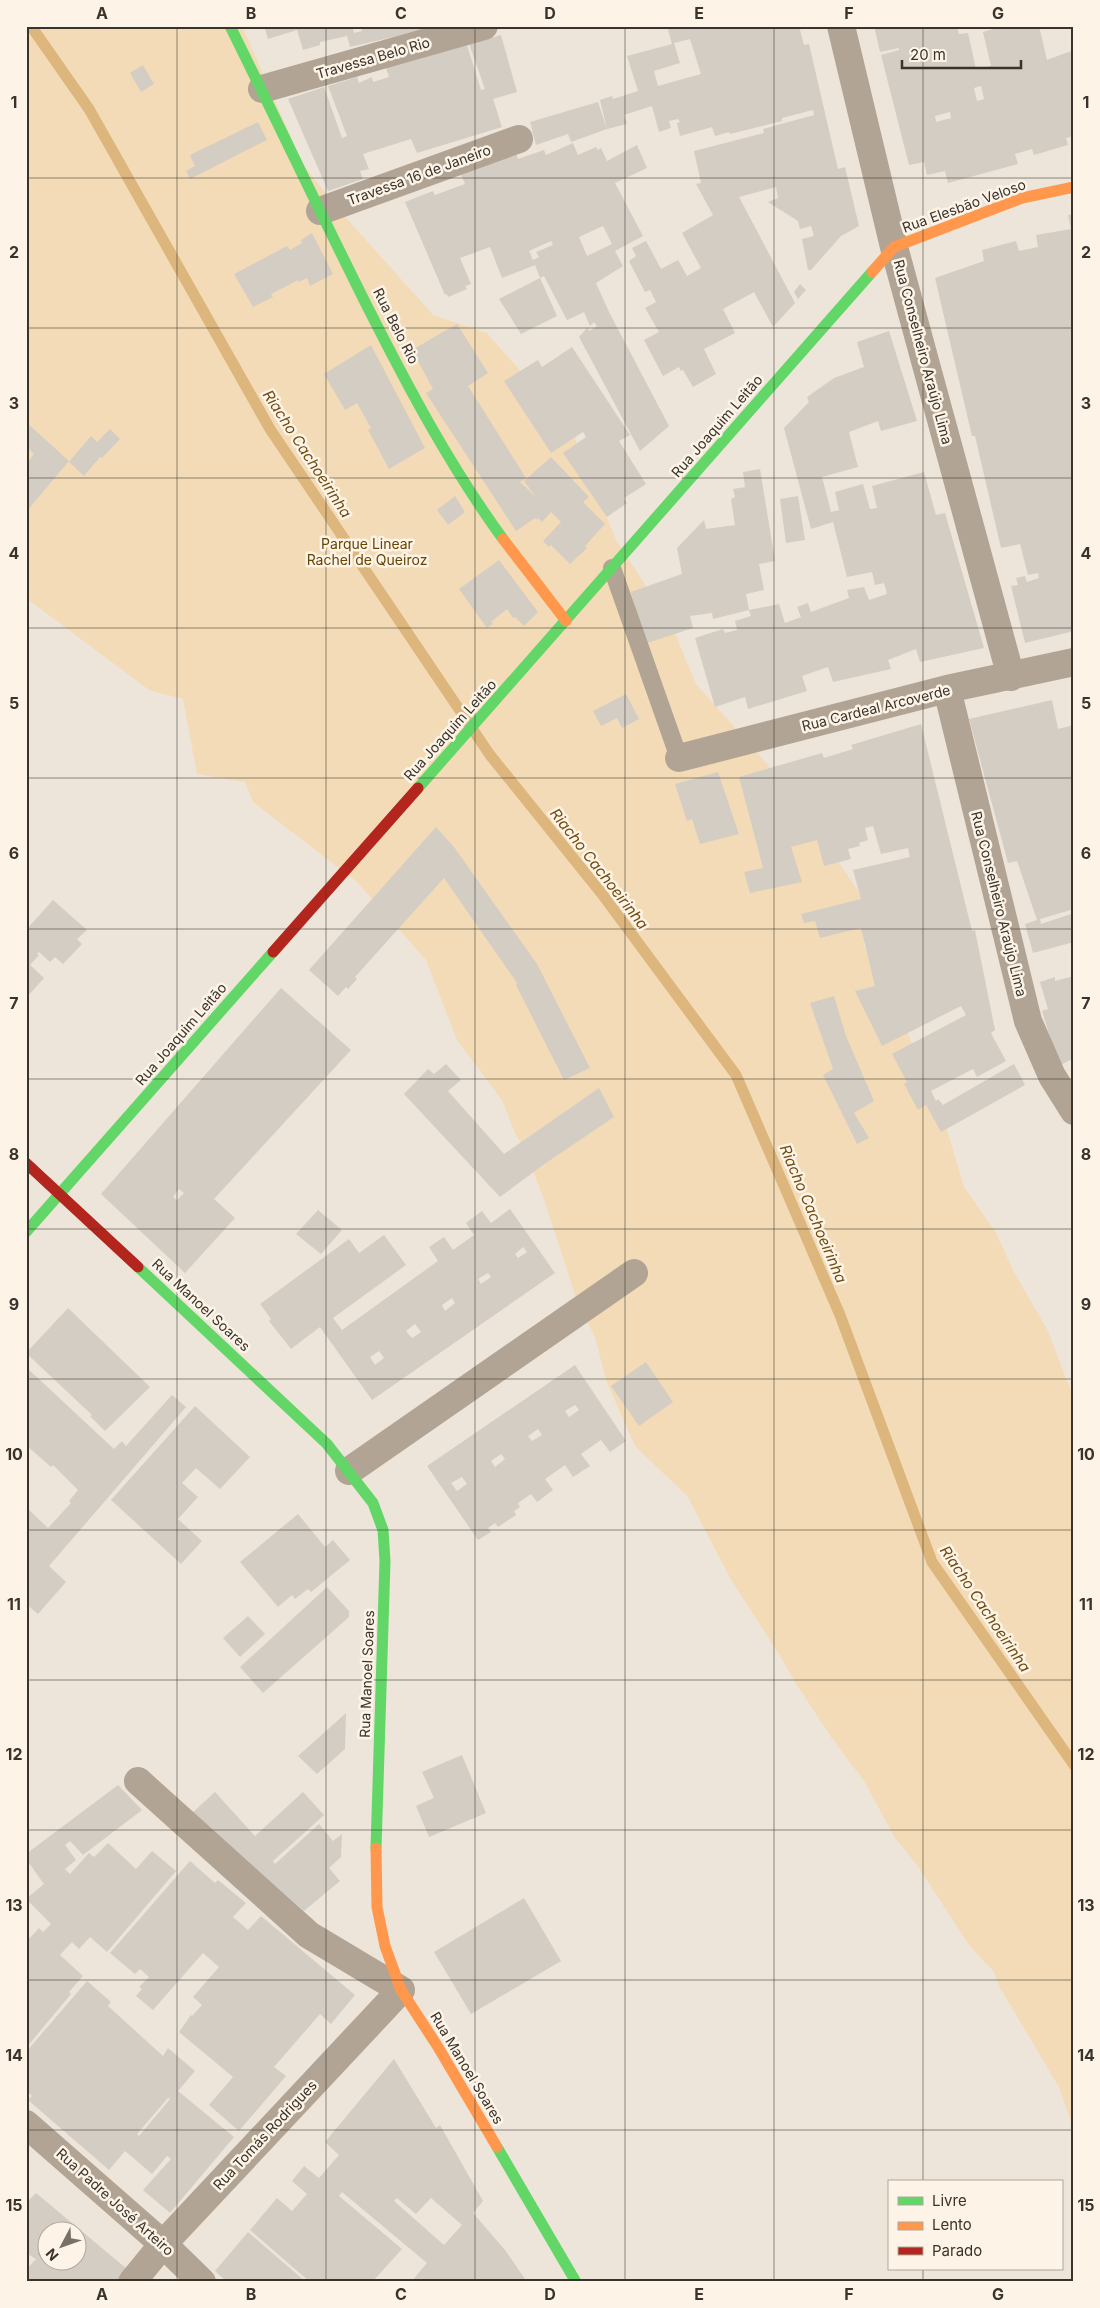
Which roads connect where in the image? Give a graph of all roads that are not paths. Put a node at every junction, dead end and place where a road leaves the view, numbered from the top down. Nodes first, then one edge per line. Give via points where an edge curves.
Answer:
1 (230, 26) edge
2 (484, 26) edge
3 (841, 26) edge
4 (262, 90) junction
5 (519, 139) dead end
6 (1074, 187) edge
7 (320, 211) junction
8 (894, 247) junction
9 (612, 568) junction
10 (566, 621) junction
11 (1074, 662) edge
12 (1011, 677) junction
13 (946, 690) junction
14 (679, 758) joint
15 (1074, 1111) edge
16 (26, 1163) edge
17 (60, 1194) junction
18 (26, 1232) edge
19 (634, 1273) dead end
20 (349, 1471) junction
21 (138, 1781) dead end
22 (401, 1990) junction
23 (26, 2124) edge
24 (163, 2244) junction
25 (132, 2282) edge
26 (202, 2282) edge
27 (576, 2282) edge

1 - 4 street, Rua Belo Rio
2 - 4 street, Travessa Belo Rio
3 - 8 street, Rua Conselheiro Araújo Lima
4 - 7 street, Rua Belo Rio
5 - 7 street, Travessa 16 de Janeiro
6 - 8 street, Rua Elesbão Veloso via 1022,198
7 - 10 street, Rua Belo Rio via 432,430 525,571
8 - 9 street, Rua Joaquim Leitão
8 - 12 street, Rua Conselheiro Araújo Lima
9 - 10 street, Rua Joaquim Leitão
9 - 14 lane
10 - 17 street, Rua Joaquim Leitão
11 - 12 street, Rua Cardeal Arcoverde
12 - 13 street, Rua Cardeal Arcoverde
13 - 14 street, Rua Cardeal Arcoverde
13 - 15 street, Rua Conselheiro Araújo Lima via 1028,1021 1052,1076
16 - 17 street, Rua Manoel Soares
17 - 18 street, Rua Joaquim Leitão
17 - 20 street, Rua Manoel Soares via 326,1444
19 - 20 street
20 - 22 street, Rua Manoel Soares via 373,1502 383,1530 377,1907 385,1946
21 - 22 street via 309,1935
22 - 24 street, Rua Tomás Rodrigues
22 - 27 street, Rua Manoel Soares
23 - 24 street, Rua Padre José Arteiro
24 - 25 street, Rua Tomás Rodrigues
24 - 26 street, Rua Padre José Arteiro

